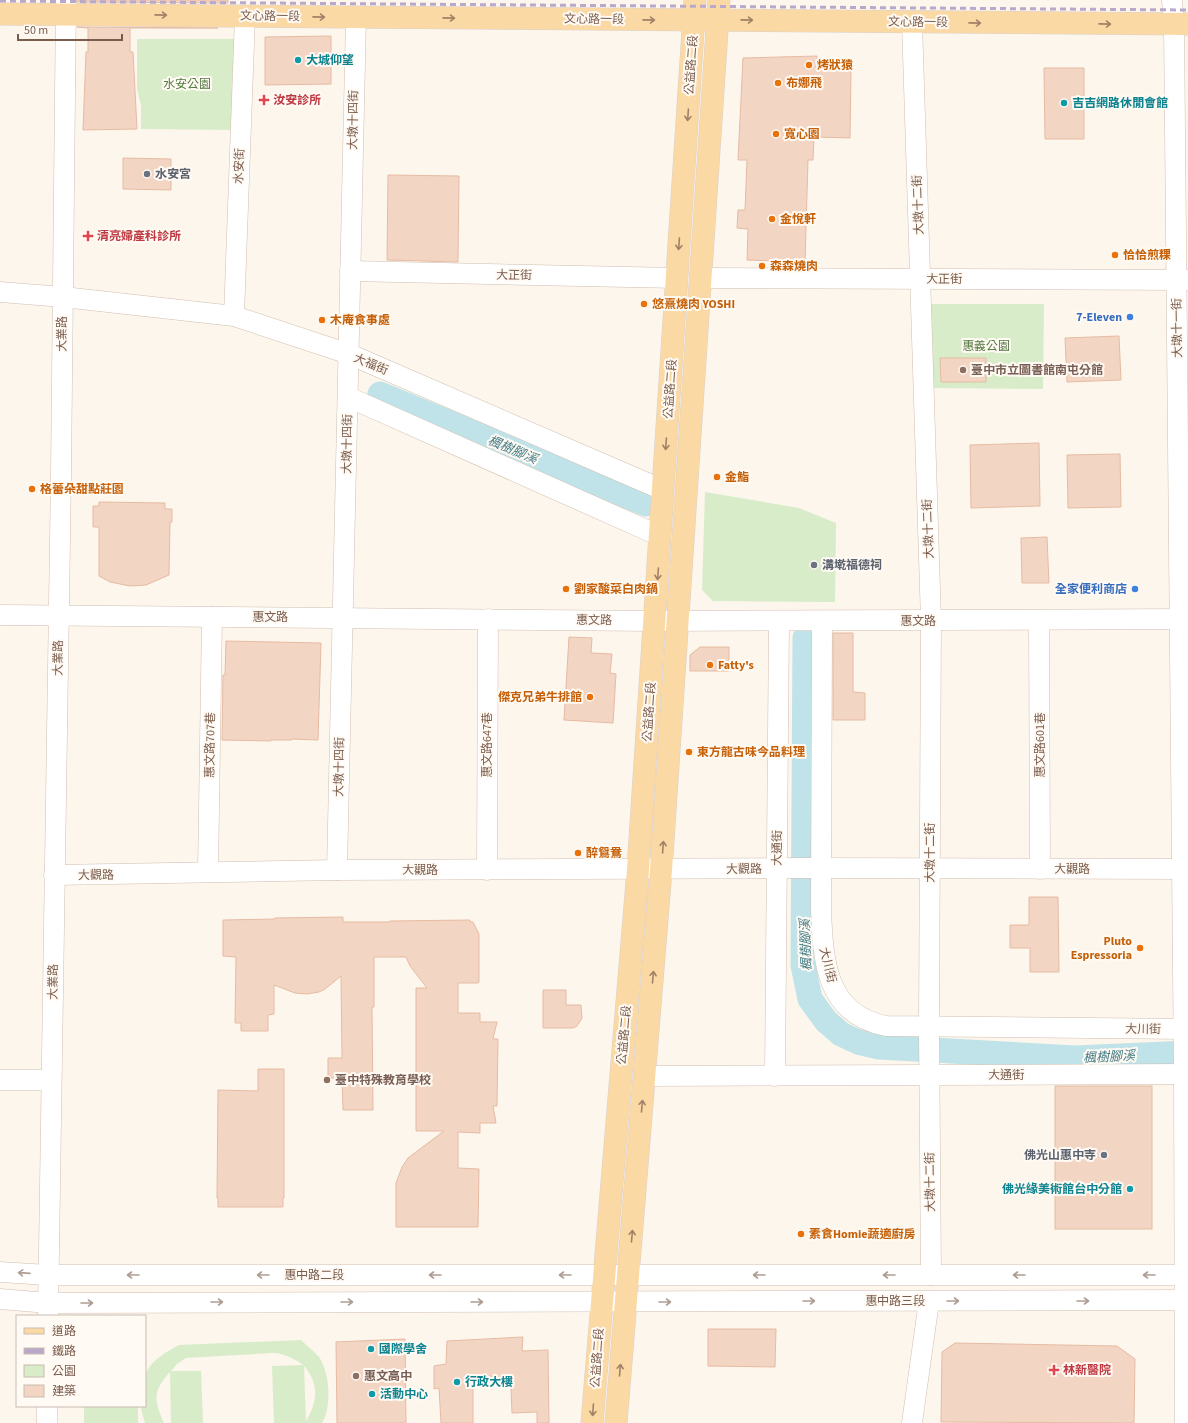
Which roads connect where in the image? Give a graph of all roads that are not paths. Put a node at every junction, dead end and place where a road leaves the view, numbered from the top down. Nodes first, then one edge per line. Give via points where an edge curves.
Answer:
1 (1172, 0) edge
2 (66, 7) edge
3 (695, 10) edge
4 (719, 10) edge
5 (0, 14) edge
6 (245, 16) junction
7 (356, 17) junction
8 (912, 22) junction
9 (1181, 24) edge
10 (350, 271) junction
11 (677, 278) junction
12 (701, 278) junction
13 (920, 279) junction
14 (1182, 280) edge
15 (0, 292) edge
16 (62, 297) junction
17 (234, 316) junction
18 (349, 354) junction
19 (348, 397) junction
20 (663, 490) junction
21 (660, 536) junction
22 (0, 615) edge
23 (58, 615) junction
24 (212, 617) junction
25 (343, 618) junction
26 (488, 619) junction
27 (1184, 619) edge
28 (1039, 620) junction
29 (654, 621) junction
30 (678, 621) junction
31 (779, 621) junction
32 (822, 621) junction
33 (931, 621) junction
34 (817, 868) junction
35 (781, 869) junction
36 (930, 869) junction
37 (1040, 869) junction
38 (1185, 869) edge
39 (337, 870) junction
40 (487, 870) junction
41 (638, 870) junction
42 (661, 870) junction
43 (208, 872) junction
44 (54, 875) junction
45 (928, 1031) junction
46 (1185, 1033) edge
47 (929, 1070) junction
48 (1185, 1073) edge
49 (644, 1076) junction
50 (775, 1076) junction
51 (0, 1080) edge
52 (51, 1080) junction
53 (0, 1272) edge
54 (48, 1275) junction
55 (604, 1275) junction
56 (628, 1275) junction
57 (931, 1275) junction
58 (1187, 1275) edge
59 (0, 1299) edge
60 (1187, 1300) edge
61 (929, 1301) junction
62 (601, 1302) junction
63 (626, 1302) junction
64 (48, 1309) edge
65 (47, 1407) edge
66 (47, 1423) edge
67 (592, 1423) edge
68 (616, 1423) edge
69 (912, 1423) edge
70 (1185, 1423) edge

1 - 9 street, 大墩十一街
2 - 5 main road, 文心路一段
2 -> 6 main road, 文心路一段
2 - 16 street, 大業路
3 - 4 main road, 文心路一段
7 -> 3 main road, 文心路一段
3 -> 11 main road, 公益路二段
4 -> 8 main road, 文心路一段
4 - 12 main road, 公益路二段
6 -> 7 main road, 文心路一段
6 - 17 street, 水安街
7 - 10 street, 大墩十四街
8 -> 9 main road, 文心路一段
8 - 13 street, 大墩十二街
9 - 14 street, 大墩十一街
10 - 11 street, 大正街
10 - 18 street, 大墩十四街
11 -> 20 main road, 公益路二段
12 - 13 street, 大正街
12 - 30 main road, 公益路二段
13 - 14 street, 大正街
13 - 33 street, 大墩十二街
14 - 27 street, 大墩十一街
15 - 16 street, 大福街
16 - 17 street, 大福街
16 - 23 street, 大業路
17 - 18 street, 大福街
18 - 19 street, 大墩十四街
18 - 20 street, 大福街
19 - 21 street
19 - 25 street, 大墩十四街
20 - 21 main road, 公益路二段
21 -> 29 main road, 公益路二段
22 - 23 street, 惠文路
23 - 24 street, 惠文路
23 - 44 street, 大業路
24 - 25 street, 惠文路
24 - 43 street, 惠文路707巷
25 - 26 street, 惠文路
25 - 39 street, 大墩十四街
26 - 29 street, 惠文路
26 - 40 street, 惠文路647巷
27 - 28 street, 惠文路
27 - 38 street, 大墩十一街
28 - 33 street, 惠文路
28 - 37 street, 惠文路601巷
29 - 30 street, 惠文路
29 - 41 main road, 公益路二段
30 - 31 street, 惠文路
42 -> 30 main road, 公益路二段
31 - 32 street, 惠文路
31 - 35 street, 大通街
32 - 33 street, 惠文路
32 - 34 street, 大川街
33 - 36 street, 大墩十二街
34 - 35 street, 大觀路
34 - 36 street, 大觀路
34 - 45 street, 大川街 via 823,951 829,978 836,992 848,1008 872,1023
35 - 42 street, 大觀路
35 - 50 street, 大通街
36 - 37 street, 大觀路
36 - 45 street, 大墩十二街
37 - 38 street, 大觀路
38 - 46 street, 大墩十一街
39 - 40 street, 大觀路
39 - 43 street, 大觀路
40 - 41 street, 大觀路
41 - 42 street, 大觀路
41 - 55 main road, 公益路二段
49 -> 42 main road, 公益路二段
43 - 44 street, 大觀路
44 - 52 street, 大業路
45 - 46 street, 大川街
45 - 47 street, 大墩十二街
46 - 48 street, 大墩十一街
47 - 48 street, 大通街
47 - 50 street, 大通街
47 - 57 street, 大墩十二街
48 - 58 street
49 - 50 street, 大通街
56 -> 49 main road, 公益路二段
51 - 52 street
52 - 54 street, 大業路
54 -> 53 street, 惠中路二段
55 -> 54 street, 惠中路二段
54 - 64 street, 大業路
55 - 56 street, 惠中路二段
55 - 62 main road, 公益路二段
57 -> 56 street
56 - 63 main road, 公益路二段
58 -> 57 street
58 - 60 street
59 - 64 street
61 -> 60 street, 惠中路三段
60 - 70 street
63 -> 61 street, 惠中路三段
61 - 69 street
62 - 63 street, 惠中路三段
64 -> 62 street
62 -> 67 main road, 公益路二段
68 -> 63 main road, 公益路二段
65 - 66 street

